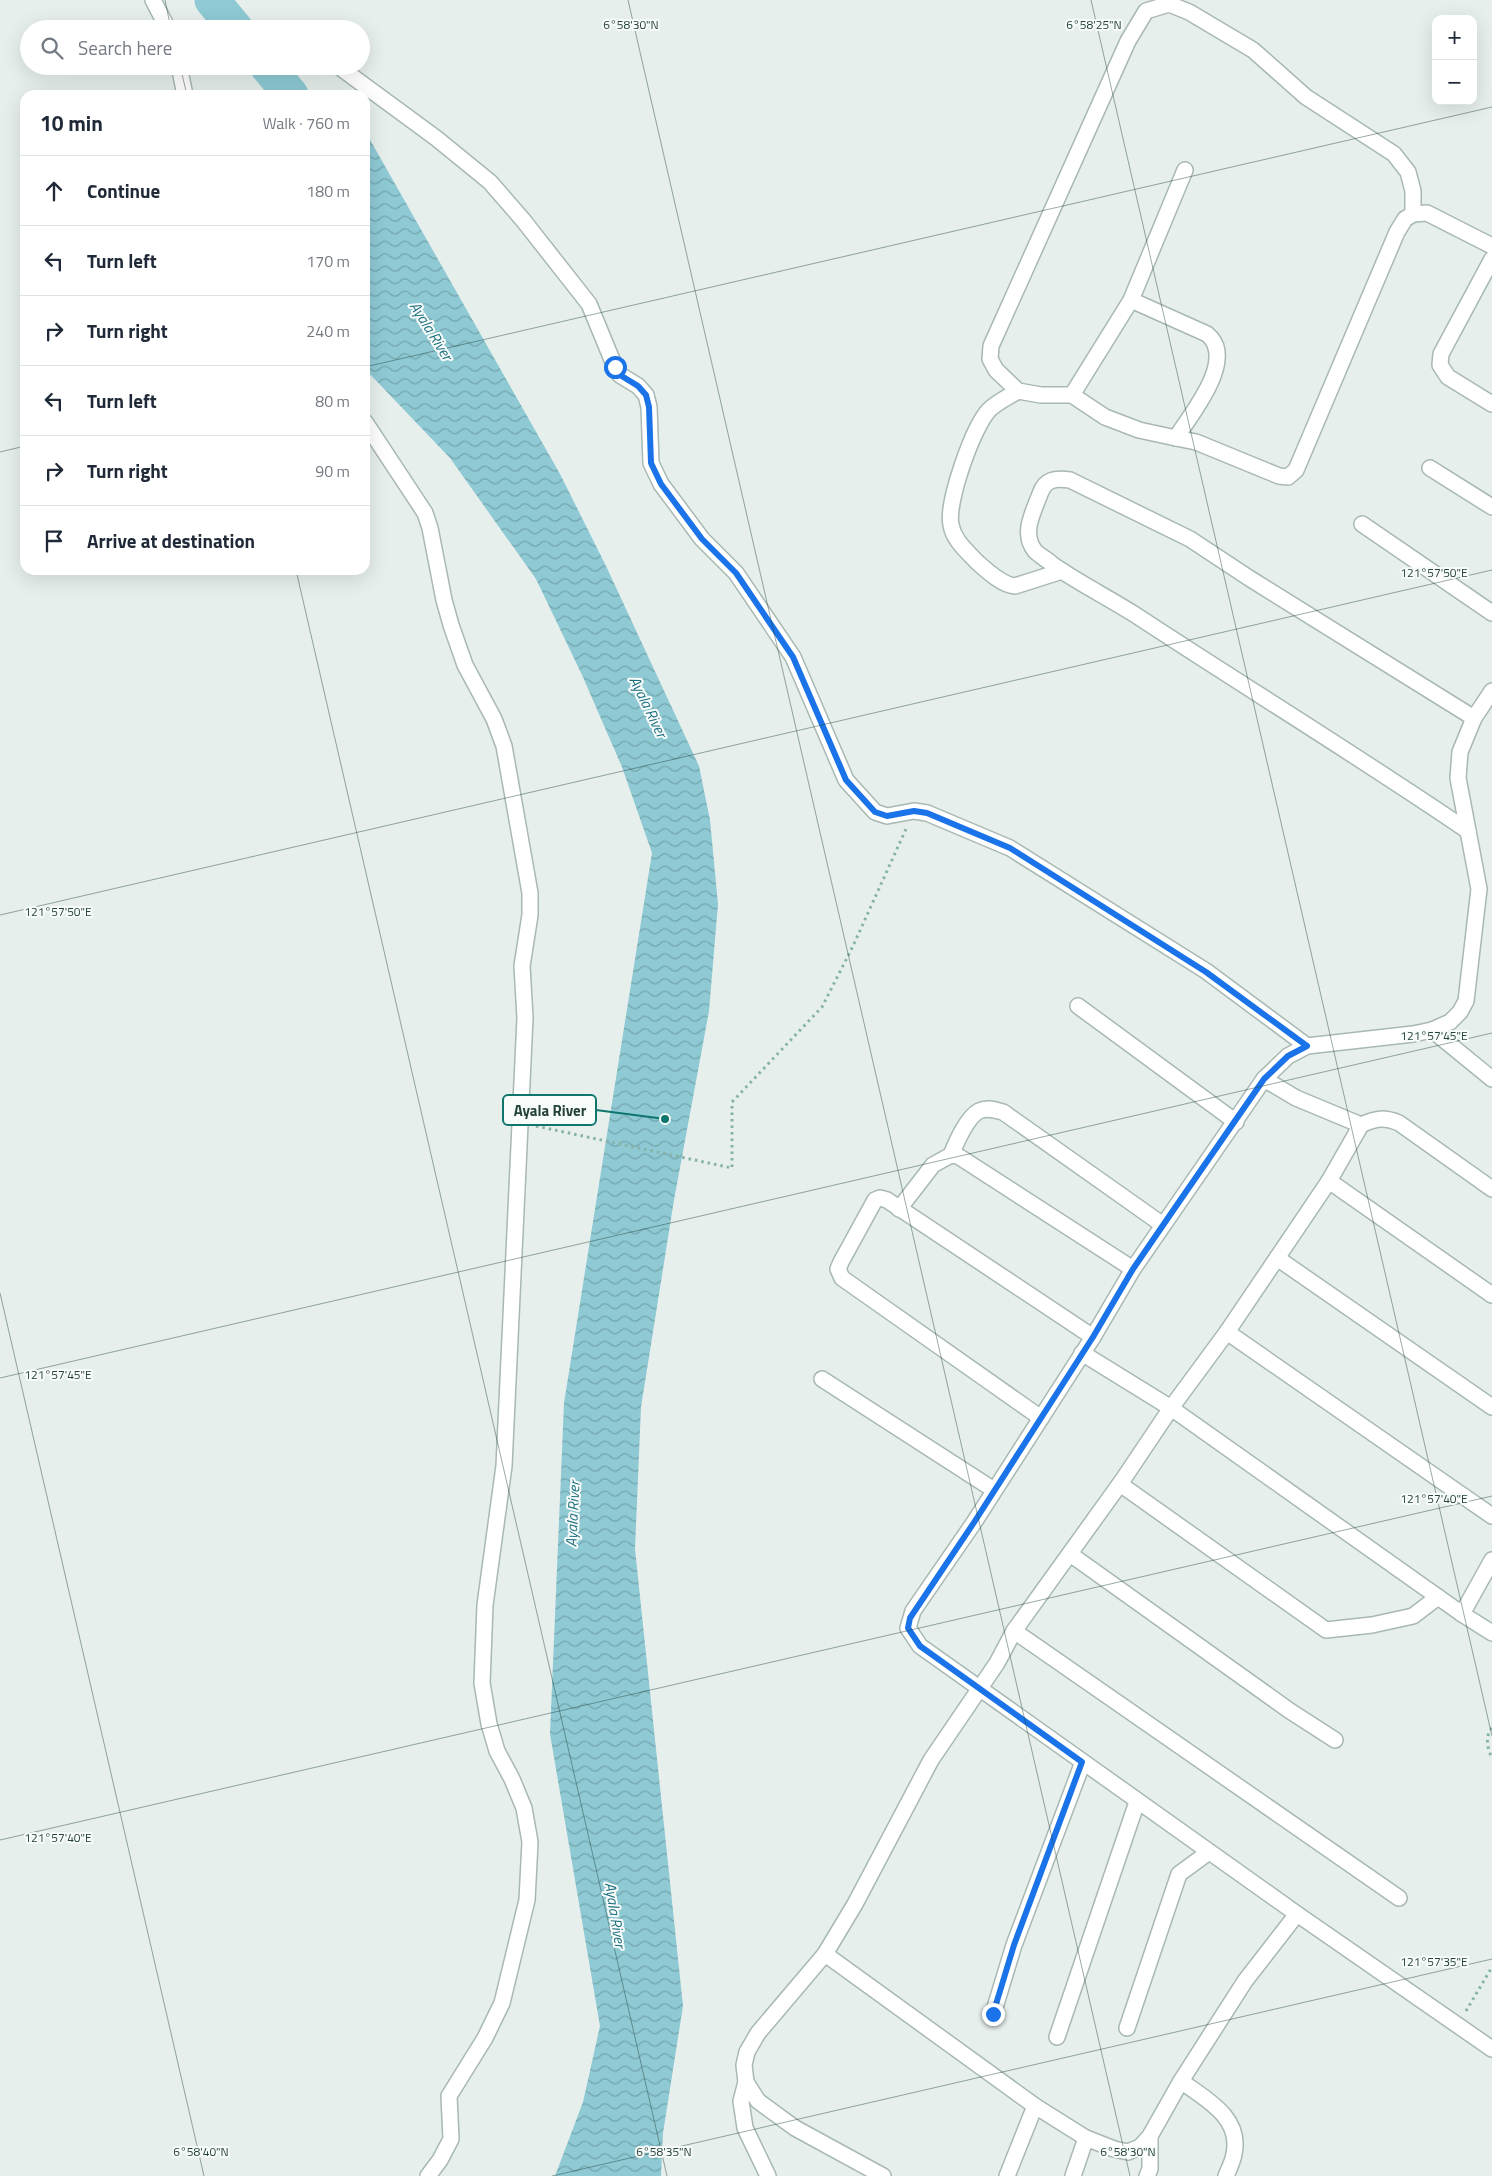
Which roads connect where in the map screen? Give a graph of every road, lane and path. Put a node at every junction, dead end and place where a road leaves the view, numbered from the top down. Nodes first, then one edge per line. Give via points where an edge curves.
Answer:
1 (152, 0) edge
2 (163, 20) edge
3 (181, 75) edge
4 (350, 75) edge
5 (184, 90) edge
6 (1185, 170) dead end
7 (1414, 214) junction
8 (1492, 246) edge
9 (1492, 259) edge
10 (1131, 300) junction
11 (1018, 391) junction
12 (1072, 395) junction
13 (1492, 404) edge
14 (370, 430) edge
15 (1176, 438) junction
16 (1430, 468) dead end
17 (1492, 507) edge
18 (1362, 524) dead end
19 (1062, 571) junction
20 (1492, 613) edge
21 (1492, 691) edge
22 (1474, 718) junction
23 (914, 811) junction
24 (1468, 831) junction
25 (1078, 1006) dead end
26 (1432, 1030) junction
27 (1307, 1046) junction
28 (1264, 1079) junction
29 (1492, 1079) edge
30 (519, 1122) junction
31 (1236, 1122) junction
32 (1361, 1125) junction
33 (951, 1155) junction
34 (1329, 1181) junction
35 (1492, 1189) edge
36 (899, 1209) junction
37 (1163, 1225) junction
38 (1277, 1258) junction
39 (1133, 1269) junction
40 (1492, 1295) edge
41 (1227, 1332) junction
42 (1093, 1337) junction
43 (1082, 1353) junction
44 (822, 1379) dead end
45 (1492, 1407) edge
46 (1171, 1408) junction
47 (1041, 1418) junction
48 (1120, 1484) junction
49 (994, 1490) junction
50 (1492, 1516) edge
51 (1070, 1554) junction
52 (1492, 1560) edge
53 (1438, 1597) junction
54 (1462, 1614) junction
55 (1014, 1631) junction
56 (1492, 1633) edge
57 (980, 1688) junction
58 (1492, 1728) edge
59 (1335, 1740) dead end
60 (1492, 1758) edge
61 (1082, 1762) junction
62 (1137, 1802) junction
63 (1209, 1852) junction
64 (1399, 1898) dead end
65 (1297, 1914) junction
66 (824, 1954) junction
67 (1492, 1967) edge
68 (993, 2014) dead end
69 (1458, 2025) junction
70 (1127, 2028) dead end
71 (1057, 2038) dead end
72 (1492, 2049) edge
73 (1180, 2081) junction
74 (746, 2082) junction
75 (1035, 2106) junction
76 (1150, 2136) junction
77 (1086, 2138) junction
78 (428, 2176) edge
79 (768, 2176) edge
80 (883, 2176) edge
81 (1008, 2176) edge
82 (1073, 2176) edge
83 (1147, 2176) edge
84 (1226, 2176) edge

1 - 2 street
3 - 5 street
4 - 23 street via 490,182 557,262 589,304 620,375 646,395 651,463 661,484 702,539 736,573 793,657 846,780 875,812 887,816
6 - 10 street
7 - 8 street via 1427,213
7 - 11 street via 1408,172 1394,154 1306,97 1253,50 1189,12 1169,4 1146,11 1128,41 991,346 990,359 996,370
7 - 15 street via 1405,219 1398,232 1296,470 1288,477 1279,476 1196,442
9 - 13 street via 1441,354 1440,365 1448,377
10 - 12 street
10 - 15 street via 1208,334 1217,346 1217,363 1206,394
11 - 12 street
11 - 19 street via 988,412 977,428 951,504 950,524 961,545 985,570 1009,585
12 - 15 street via 1105,417 1139,430
14 - 30 street via 424,513 451,625 465,665 494,719 504,746 530,893 522,966 525,1018
16 - 17 street
18 - 20 street
19 - 22 street via 1036,552 1027,530 1042,487 1058,479 1070,480 1190,539
19 - 24 street via 1387,776
21 - 22 street
22 - 24 street via 1460,752 1458,778
23 - 27 street via 927,813 1010,848 1206,972
23 - 30 path via 822,1007 732,1102 732,1168
24 - 26 street via 1479,889 1466,1001 1450,1022
25 - 31 street
26 - 27 street
26 - 29 street
27 - 28 street via 1288,1056
28 - 31 street
28 - 32 street via 1296,1098
30 - 78 street via 504,1466 485,1605 482,1683 497,1751 524,1808 530,1842 527,1900 502,2003 485,2038 449,2096 451,2139
31 - 37 street
32 - 34 street
32 - 35 street via 1374,1118 1387,1118
33 - 36 street via 933,1165
33 - 37 street via 961,1132 978,1111 990,1108 1003,1112
33 - 39 street via 958,1156
34 - 38 street
34 - 40 street
36 - 42 street
36 - 47 street via 883,1199 875,1200 838,1269 842,1278
37 - 39 street
38 - 41 street
38 - 45 street
39 - 42 street
41 - 46 street
41 - 50 street
42 - 43 street
43 - 46 street
43 - 47 street
44 - 49 street
46 - 48 street
46 - 53 street
47 - 49 street
48 - 51 street
48 - 53 street via 1326,1630 1413,1616
49 - 57 street via 913,1611 908,1628 920,1646
51 - 55 street
51 - 59 street
52 - 54 street
53 - 54 street
54 - 56 street
55 - 57 street
55 - 64 street
57 - 61 street
57 - 66 street via 931,1760 855,1904
58 - 60 path via 1487,1742
61 - 62 street
61 - 68 street via 1014,1945
62 - 63 street
62 - 71 street
63 - 65 street
63 - 70 street via 1179,1874
65 - 69 street
65 - 73 street via 1244,1981
66 - 74 street via 758,2033 744,2065
66 - 75 street
67 - 69 path
69 - 72 street
73 - 76 street
73 - 84 street via 1220,2110 1232,2124 1234,2154
74 - 79 street via 741,2101 745,2128
74 - 80 street via 758,2100 795,2128
75 - 77 street
75 - 81 street
76 - 77 street via 1140,2147 1128,2152
76 - 83 street
77 - 82 street

